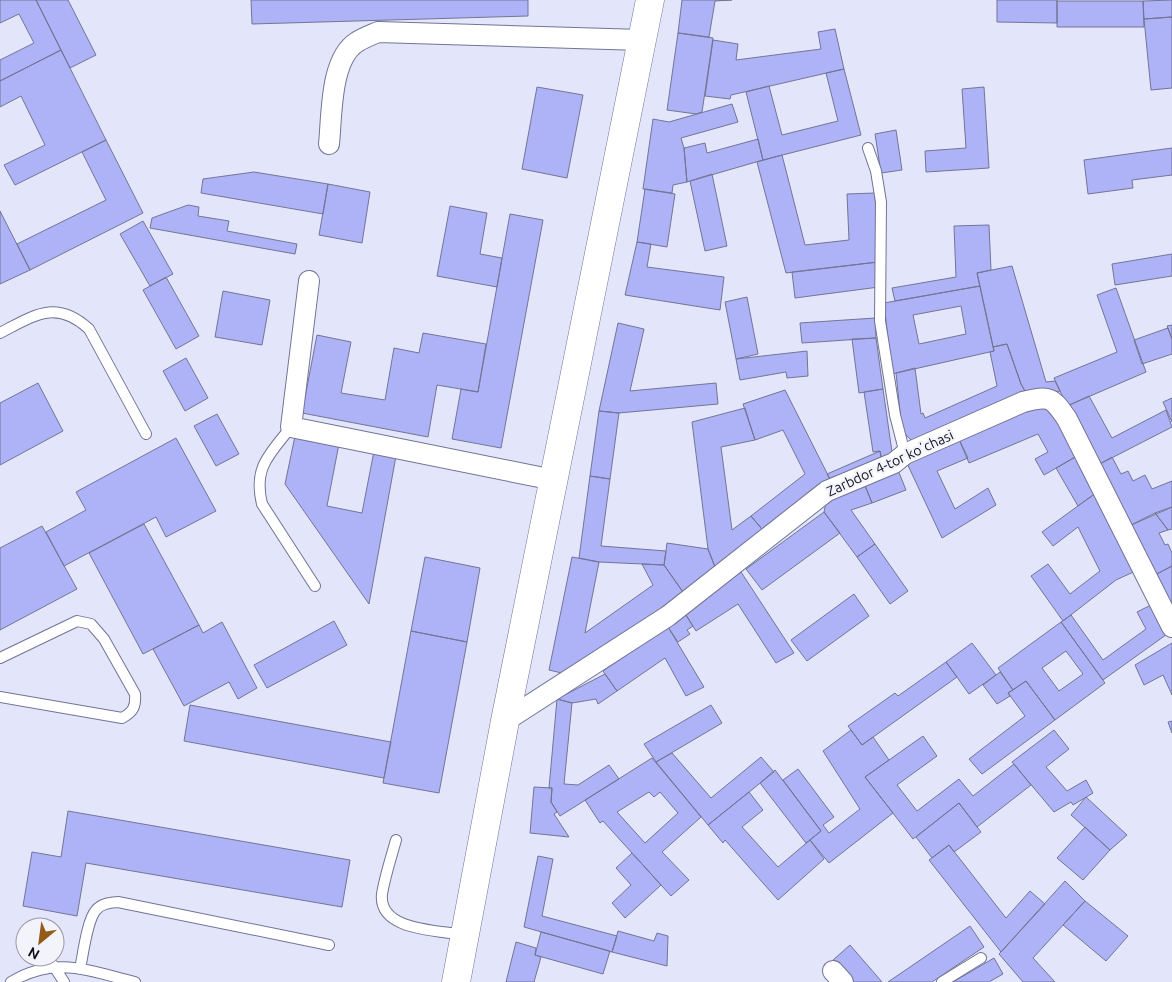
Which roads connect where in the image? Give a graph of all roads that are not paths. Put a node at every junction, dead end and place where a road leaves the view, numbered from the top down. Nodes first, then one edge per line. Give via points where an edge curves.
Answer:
1 (650, 0) edge
2 (642, 40) junction
3 (329, 144) dead end
4 (868, 148) dead end
5 (309, 281) dead end
6 (0, 333) edge
7 (291, 427) junction
8 (146, 434) dead end
9 (905, 454) junction
10 (554, 480) junction
11 (315, 586) dead end
12 (1172, 627) edge
13 (0, 658) edge
14 (0, 697) edge
15 (505, 721) junction
16 (396, 840) dead end
17 (464, 935) junction
18 (329, 945) dead end
19 (981, 958) dead end
20 (47, 967) edge
21 (54, 967) edge
22 (62, 967) edge
23 (80, 969) junction
24 (11, 982) edge
25 (64, 982) edge
26 (135, 982) edge
27 (456, 982) edge
28 (942, 982) edge

1 - 2 main road
2 - 3 street via 378,32 356,43 342,59 336,78
2 - 10 main road
4 - 9 lane via 876,171 880,202 880,321
5 - 7 street
6 - 8 lane via 34,316 58,311 75,317 89,329
7 - 10 street
7 - 11 lane via 263,462 258,490 262,504
9 - 12 street, Zarbdor 4-tor koʼchasi via 1023,402 1043,397 1055,401
9 - 15 street, Zarbdor 4-tor koʼchasi via 894,463 827,491 668,616
10 - 15 main road
13 - 14 lane via 77,621 91,624 104,639 135,694 136,703 132,713 122,718
15 - 17 main road
16 - 17 lane via 382,895 383,907 389,917 399,923
17 - 27 main road
18 - 23 lane via 118,902 106,903 96,910
19 - 28 lane
20 - 24 lane
21 - 25 lane
22 - 23 lane
23 - 26 lane

